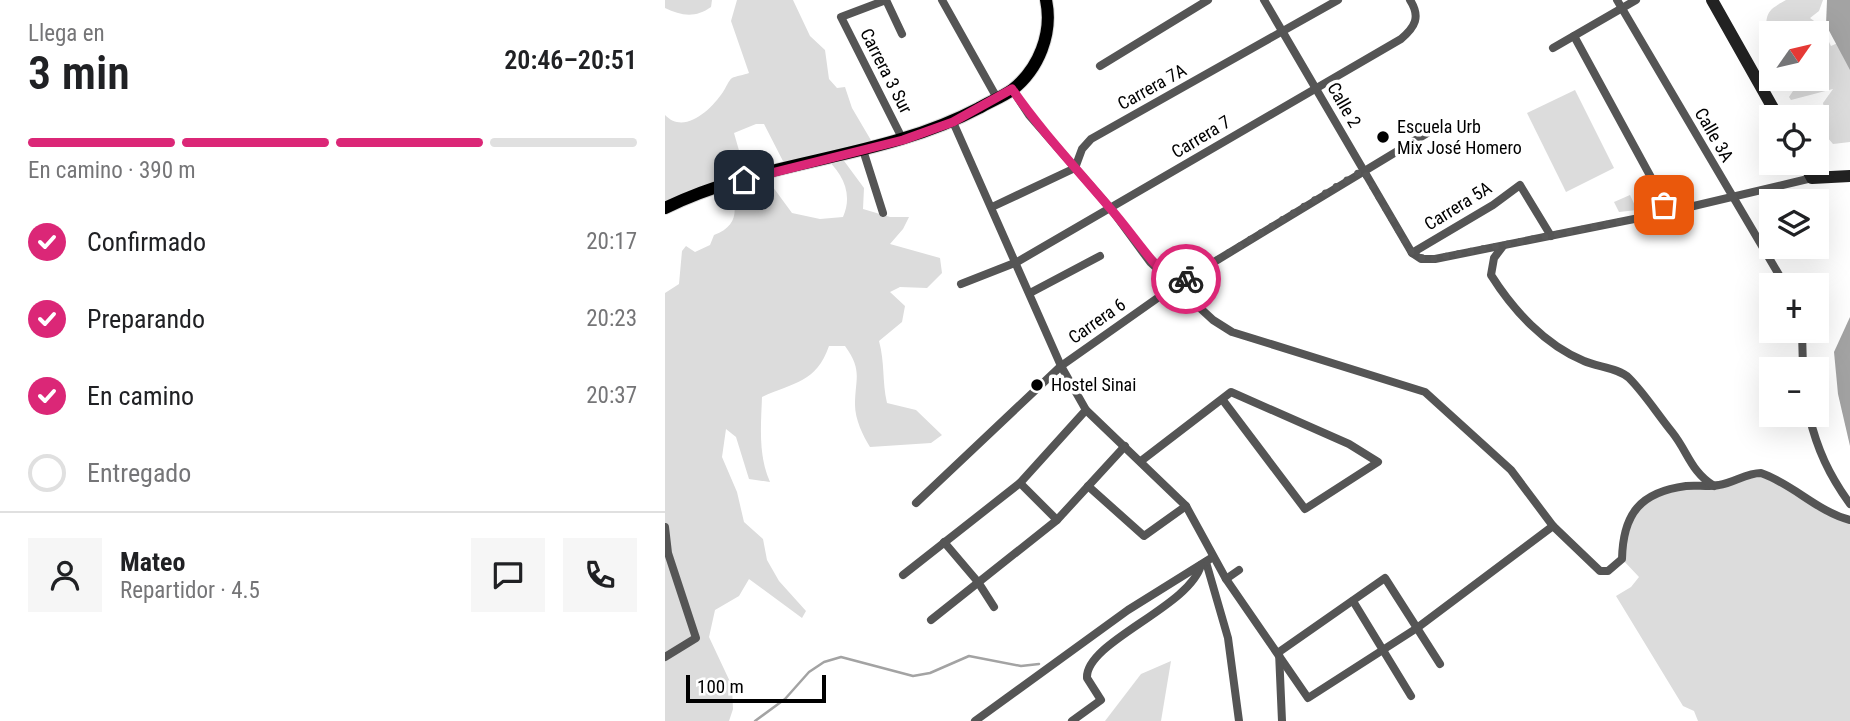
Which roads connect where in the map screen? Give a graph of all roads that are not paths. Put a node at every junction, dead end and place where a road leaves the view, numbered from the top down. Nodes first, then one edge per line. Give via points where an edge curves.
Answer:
1 (886, 0) edge
2 (942, 0) edge
3 (1047, 0) edge
4 (1208, 0) edge
5 (1263, 0) edge
6 (1338, 0) edge
7 (1411, 0) edge
8 (1636, 0) edge
9 (1711, 0) edge
10 (1619, 4) edge
11 (1283, 32) junction
12 (902, 34) dead end
13 (1574, 36) junction
14 (1553, 48) dead end
15 (1100, 66) dead end
16 (1316, 88) junction
17 (1012, 89) junction
18 (997, 98) junction
19 (1771, 105) edge
20 (953, 122) junction
21 (1429, 132) dead end
22 (903, 140) junction
23 (863, 150) junction
24 (1075, 168) junction
25 (1363, 170) junction
26 (1810, 175) edge
27 (1850, 176) edge
28 (1812, 178) junction
29 (1733, 198) junction
30 (992, 207) junction
31 (665, 208) edge
32 (1111, 209) junction
33 (883, 213) dead end
34 (1664, 213) junction
35 (1551, 236) junction
36 (1503, 246) junction
37 (1412, 253) junction
38 (1100, 256) dead end
39 (1017, 262) junction
40 (1778, 273) edge
41 (961, 284) dead end
42 (1176, 285) junction
43 (1030, 293) junction
44 (1061, 366) junction
45 (1223, 399) junction
46 (1086, 410) junction
47 (1813, 427) edge
48 (1125, 446) junction
49 (1141, 461) junction
50 (1020, 483) junction
51 (1088, 486) junction
52 (1714, 486) junction
53 (916, 503) dead end
54 (1850, 504) edge
55 (1186, 506) junction
56 (1057, 520) junction
57 (1850, 520) edge
58 (1553, 526) junction
59 (665, 527) edge
60 (944, 542) junction
61 (1207, 561) junction
62 (1238, 570) dead end
63 (903, 575) dead end
64 (1226, 579) junction
65 (978, 582) junction
66 (1144, 599) junction
67 (1353, 601) junction
68 (994, 607) dead end
69 (1158, 610) junction
70 (931, 620) dead end
71 (1417, 628) junction
72 (1383, 650) junction
73 (1279, 652) junction
74 (665, 657) edge
75 (1440, 664) dead end
76 (1411, 696) dead end
77 (975, 721) edge
78 (1072, 721) edge
79 (1239, 721) edge
80 (1282, 721) edge

1 - 12 street
1 - 22 street, Carrera 3 Sur via 841,17
2 - 18 street
3 - 17 main road via 1046,41 1031,70
4 - 15 street
5 - 11 street, Calle 2
6 - 11 street, Carrera 7A
7 - 16 street, Carrera 7 via 1416,23 1401,39
8 - 10 street
9 - 19 main road
10 - 13 street
10 - 29 street, Calle 3A
11 - 16 street, Calle 2
11 - 24 street, Carrera 7A via 1091,139
13 - 14 street
13 - 34 street via 1659,192
16 - 25 street, Calle 2
16 - 32 street, Carrera 7
17 - 18 main road
17 - 24 street
18 - 20 main road
20 - 22 main road
20 - 30 street
21 - 25 street, Carrera 6
22 - 23 main road
23 - 31 main road via 720,186
23 - 33 street
24 - 30 street
24 - 32 street
25 - 37 street, Calle 2
25 - 42 street, Carrera 6
26 - 28 main road
27 - 28 main road
28 - 29 street
29 - 34 street
29 - 40 street, Calle 3A
30 - 39 street
32 - 39 street, Carrera 7
32 - 42 street via 1150,262
34 - 35 street
35 - 36 street
35 - 37 street, Carrera 5A via 1520,185
36 - 37 street, Calle 2 via 1435,259 1421,259
36 - 52 street via 1494,258 1491,275 1523,317 1563,352 1627,375 1674,434 1692,468
38 - 43 street
39 - 41 street, Carrera 7
39 - 43 street
42 - 44 street, Carrera 6
42 - 58 street via 1232,332 1425,392 1510,470
43 - 44 street
44 - 46 street
44 - 53 street, Carrera 6
45 - 45 street via 1231,392 1349,444 1378,462 1305,509
45 - 49 street
46 - 48 street
46 - 50 street
47 - 54 street via 1825,466
48 - 49 street
48 - 51 street
49 - 55 street
50 - 56 street
50 - 60 street
51 - 55 street via 1144,536
51 - 56 street
52 - 57 street via 1761,474 1836,517
52 - 58 street via 1671,489 1635,507 1627,518 1622,559 1608,571 1592,565
55 - 61 street
56 - 65 street
58 - 71 street
59 - 74 street via 668,554 695,638
60 - 63 street
60 - 65 street
61 - 64 street
61 - 66 street
61 - 69 street via 1195,582
61 - 79 street via 1228,638
62 - 64 street
64 - 73 street
65 - 68 street
65 - 70 street
66 - 69 street
66 - 77 street
67 - 71 street via 1385,578
67 - 72 street
67 - 73 street
69 - 78 street via 1106,648 1090,666 1087,678 1101,700
71 - 72 street
71 - 75 street
72 - 73 street via 1308,698
72 - 76 street
73 - 80 street

